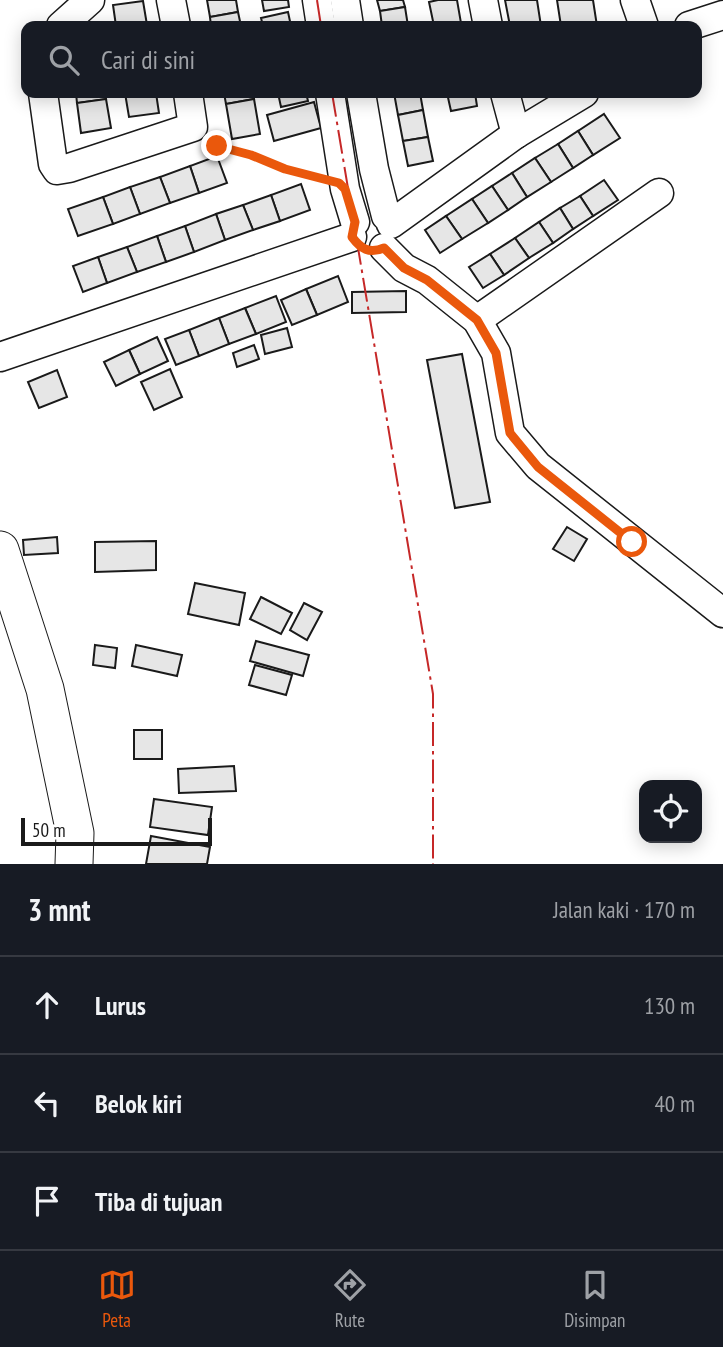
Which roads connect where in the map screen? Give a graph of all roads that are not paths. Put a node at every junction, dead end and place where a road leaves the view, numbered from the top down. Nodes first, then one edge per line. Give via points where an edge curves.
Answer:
1 (90, 0) edge
2 (171, 0) edge
3 (317, 0) edge
4 (345, 0) edge
5 (483, 0) edge
6 (635, 0) edge
7 (723, 15) edge
8 (67, 21) edge
9 (175, 21) edge
10 (320, 21) edge
11 (348, 21) edge
12 (487, 21) edge
13 (642, 21) edge
14 (702, 22) edge
15 (44, 98) edge
16 (189, 98) edge
17 (331, 98) edge
18 (362, 98) edge
19 (506, 98) edge
20 (576, 98) edge
21 (516, 134) junction
22 (659, 193) dead end
23 (353, 229) junction
24 (387, 229) junction
25 (477, 320) junction
26 (0, 356) edge
27 (0, 550) edge
28 (723, 613) edge
29 (74, 864) edge

1 - 8 street
2 - 9 street
3 - 10 street
4 - 11 street
5 - 12 street
6 - 13 street
7 - 14 street
15 - 16 street via 57,170 193,127
17 - 23 street
18 - 24 street
19 - 21 street
20 - 21 street
21 - 24 street
22 - 25 street
23 - 24 street via 359,246 376,251
23 - 26 street
24 - 25 street via 404,268 427,280
25 - 28 street via 496,353 510,433 521,447 538,467
27 - 29 main road via 45,689 75,834

